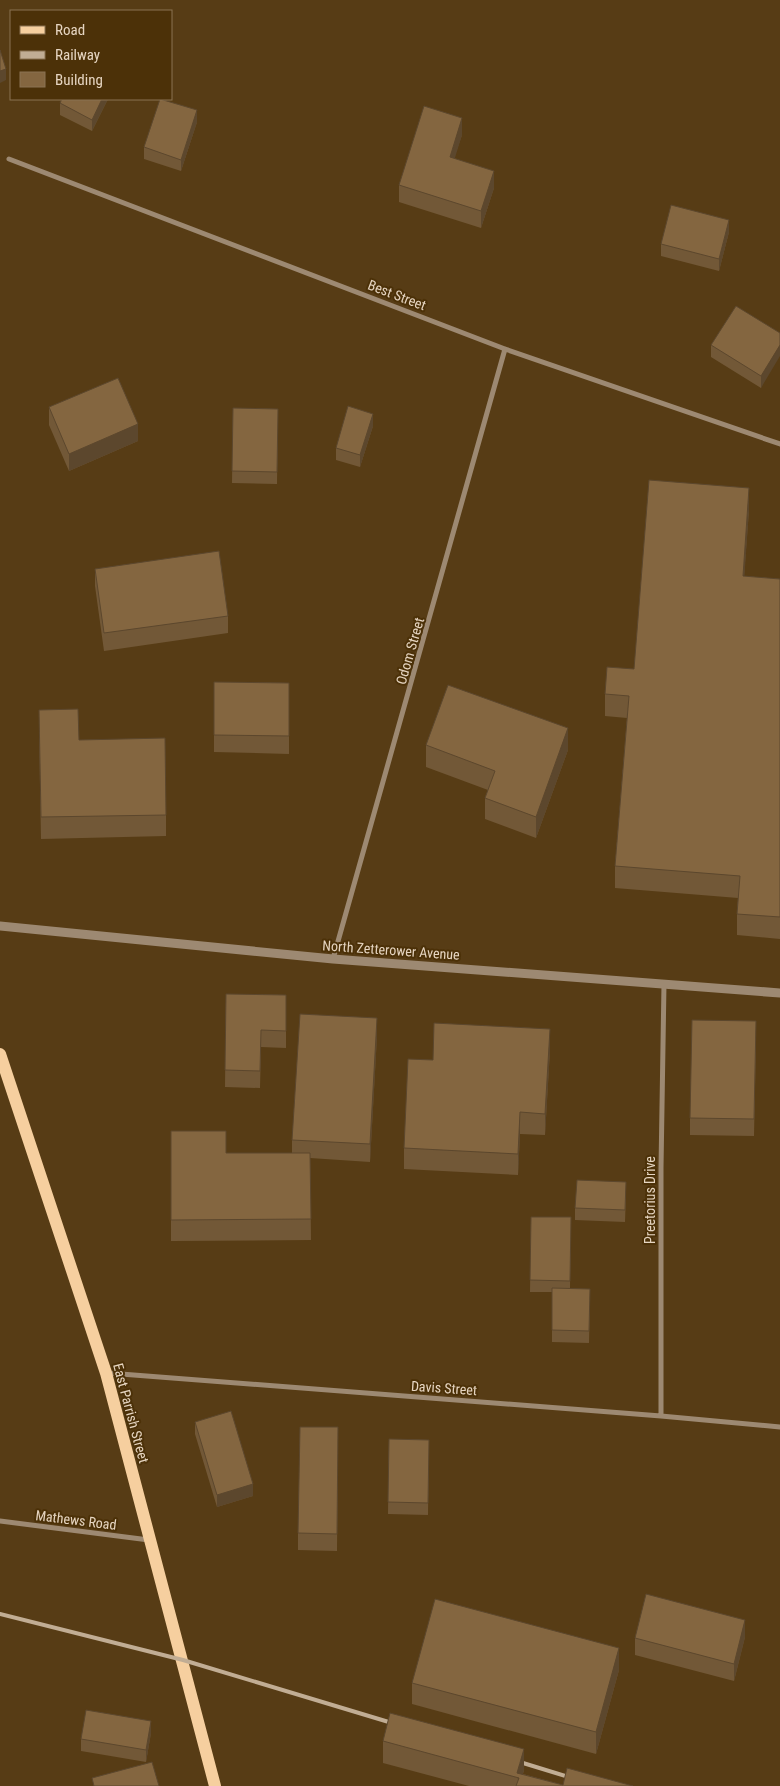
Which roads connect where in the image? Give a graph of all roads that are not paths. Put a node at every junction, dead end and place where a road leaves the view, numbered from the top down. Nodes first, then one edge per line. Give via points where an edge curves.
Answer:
1 (9, 159) dead end
2 (505, 349) junction
3 (780, 444) edge
4 (0, 926) edge
5 (334, 960) junction
6 (664, 984) junction
7 (780, 993) edge
8 (0, 1054) edge
9 (106, 1373) junction
10 (661, 1416) junction
11 (780, 1427) edge
12 (0, 1521) edge
13 (150, 1540) junction
14 (215, 1786) edge

1 - 2 street, Best Street
2 - 3 street, Best Street
2 - 5 street, Odom Street
4 - 5 street, North Zetterower Avenue
5 - 6 street, North Zetterower Avenue
6 - 7 street, North Zetterower Avenue
6 - 10 street, Preetorius Drive
8 - 9 main road, East Parrish Street
9 - 10 street, Davis Street
9 - 13 main road, East Parrish Street
10 - 11 street, Davis Street
12 - 13 street, Mathews Road
13 - 14 main road, East Parrish Street

